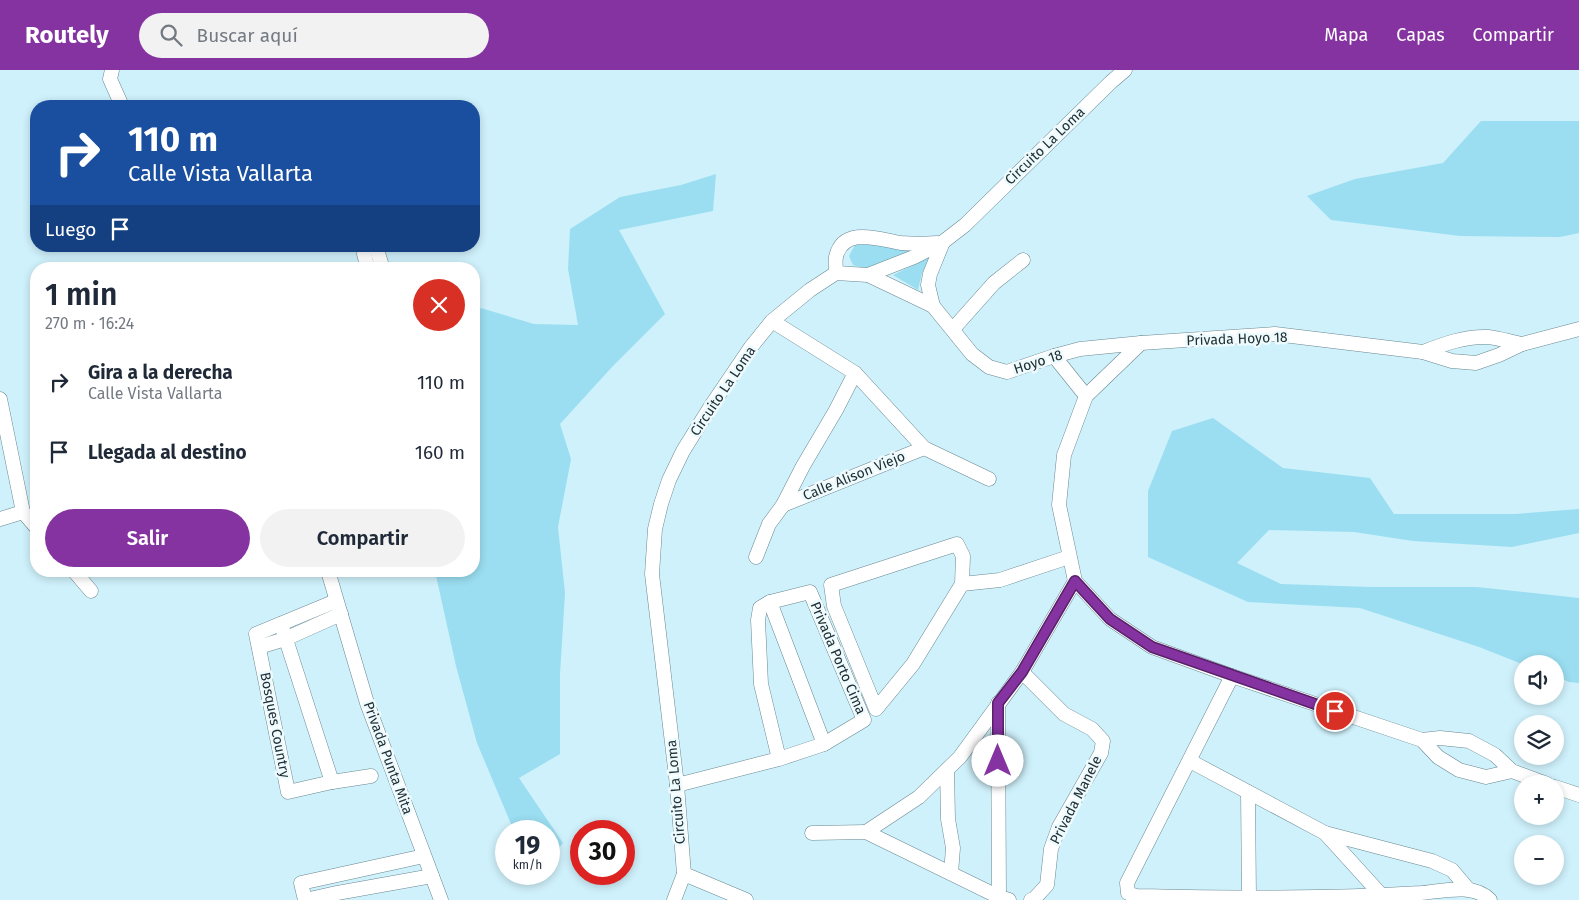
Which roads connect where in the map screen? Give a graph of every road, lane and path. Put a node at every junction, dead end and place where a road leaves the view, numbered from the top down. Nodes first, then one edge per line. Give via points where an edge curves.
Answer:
1 (112, 70) edge
2 (1126, 70) edge
3 (119, 100) edge
4 (942, 242) junction
5 (1023, 260) dead end
6 (836, 273) junction
7 (868, 275) junction
8 (933, 306) junction
9 (772, 321) junction
10 (1579, 329) edge
11 (953, 330) junction
12 (1141, 343) junction
13 (1522, 344) junction
14 (1423, 352) junction
15 (1054, 356) junction
16 (855, 373) junction
17 (1086, 396) junction
18 (0, 399) edge
19 (924, 448) junction
20 (989, 479) dead end
21 (783, 505) junction
22 (23, 512) junction
23 (0, 519) edge
24 (30, 520) edge
25 (756, 556) dead end
26 (1069, 557) junction
27 (79, 577) edge
28 (330, 577) edge
29 (1075, 581) junction
30 (962, 584) junction
31 (91, 591) dead end
32 (770, 602) junction
33 (339, 608) junction
34 (281, 624) junction
35 (285, 639) junction
36 (258, 641) junction
37 (1022, 672) junction
38 (1232, 676) junction
39 (998, 703) junction
40 (1422, 740) junction
41 (824, 744) junction
42 (779, 759) junction
43 (1190, 760) junction
44 (947, 770) junction
45 (1512, 771) junction
46 (1523, 775) edge
47 (371, 776) dead end
48 (332, 782) junction
49 (677, 785) junction
50 (1564, 789) edge
51 (1248, 792) junction
52 (1579, 795) edge
53 (866, 832) junction
54 (812, 833) dead end
55 (1325, 833) junction
56 (424, 856) junction
57 (951, 873) junction
58 (684, 874) junction
59 (432, 876) junction
60 (326, 878) junction
61 (1468, 889) junction
62 (334, 897) edge
63 (1004, 898) edge
64 (1248, 898) junction
65 (1384, 898) edge
66 (305, 900) edge
67 (441, 900) edge
68 (674, 900) edge
69 (746, 900) edge
70 (1031, 900) edge
71 (1490, 900) edge

1 - 3 street via 110,79
2 - 4 street, Circuito La Loma via 965,225
4 - 6 street via 922,244 860,236 841,248 836,257
4 - 7 street, Circuito La Loma
4 - 8 street, Hoyo 18 via 928,285
5 - 11 street via 994,284
6 - 7 street, Circuito La Loma
6 - 9 street, Circuito La Loma
7 - 8 street, Hoyo 18
8 - 11 street, Hoyo 18
9 - 16 street, Calle Alison Viejo
9 - 49 street, Circuito La Loma via 751,347 683,451 669,480 655,529 652,574
10 - 13 street, Privada Hoyo 18
11 - 15 street, Hoyo 18 via 972,354 989,367 1006,372
12 - 14 street, Privada Hoyo 18 via 1276,334
12 - 15 street, Hoyo 18 via 1080,349
12 - 17 street
13 - 14 street, Privada Hoyo 18 via 1490,337 1470,338
13 - 14 street, Privada Hoyo 18 via 1476,363 1452,361
15 - 17 street
16 - 19 street, Calle Alison Viejo
16 - 21 street, Calle Alison Viejo
17 - 26 street via 1064,454 1059,505
18 - 22 street
19 - 20 street, Calle Alison Viejo
19 - 21 street, Calle Alison Viejo
21 - 25 street, Calle Alison Viejo via 768,524
22 - 23 street
22 - 24 street
26 - 29 street
26 - 30 street via 1000,580
27 - 31 street
28 - 33 street, Privada Punta Mita
29 - 37 street
29 - 38 street via 1110,619 1152,647
30 - 30 street, Privada Porto Cima via 913,664 876,709 834,606 831,585 957,544 963,556
32 - 41 street
32 - 41 street, Privada Porto Cima via 810,592 864,720
32 - 42 street via 760,608 758,620 761,684
33 - 34 street
33 - 35 street
33 - 56 street, Privada Punta Mita via 367,703
34 - 35 street
34 - 36 street
35 - 36 street
35 - 48 street
36 - 48 street, Bosques Country via 288,792
37 - 39 street
37 - 70 street, Privada Manele via 1064,714 1092,730 1103,741 1101,753 1051,848 1047,885
38 - 40 street
38 - 43 street
39 - 44 street
39 - 63 street
40 - 45 street via 1440,738 1469,742 1496,755
40 - 45 street via 1438,757 1459,770 1486,777
41 - 42 street, Privada Porto Cima
42 - 49 street, Privada Porto Cima
43 - 51 street
43 - 64 street via 1126,883 1128,893 1136,896
44 - 53 street via 919,797
44 - 57 street via 948,819 953,848
45 - 46 street
47 - 48 street, Bosques Country
49 - 58 street, Circuito La Loma
50 - 52 street
51 - 55 street
51 - 64 street
53 - 54 street
53 - 57 street
55 - 61 street via 1432,861 1452,870
55 - 65 street
56 - 59 street, Privada Punta Mita
56 - 60 street
57 - 63 street
58 - 68 street, Circuito La Loma
58 - 69 street
59 - 62 street
59 - 67 street, Privada Punta Mita
60 - 62 street
60 - 66 street via 301,883
61 - 65 street
61 - 71 street
62 - 66 street
64 - 65 street

